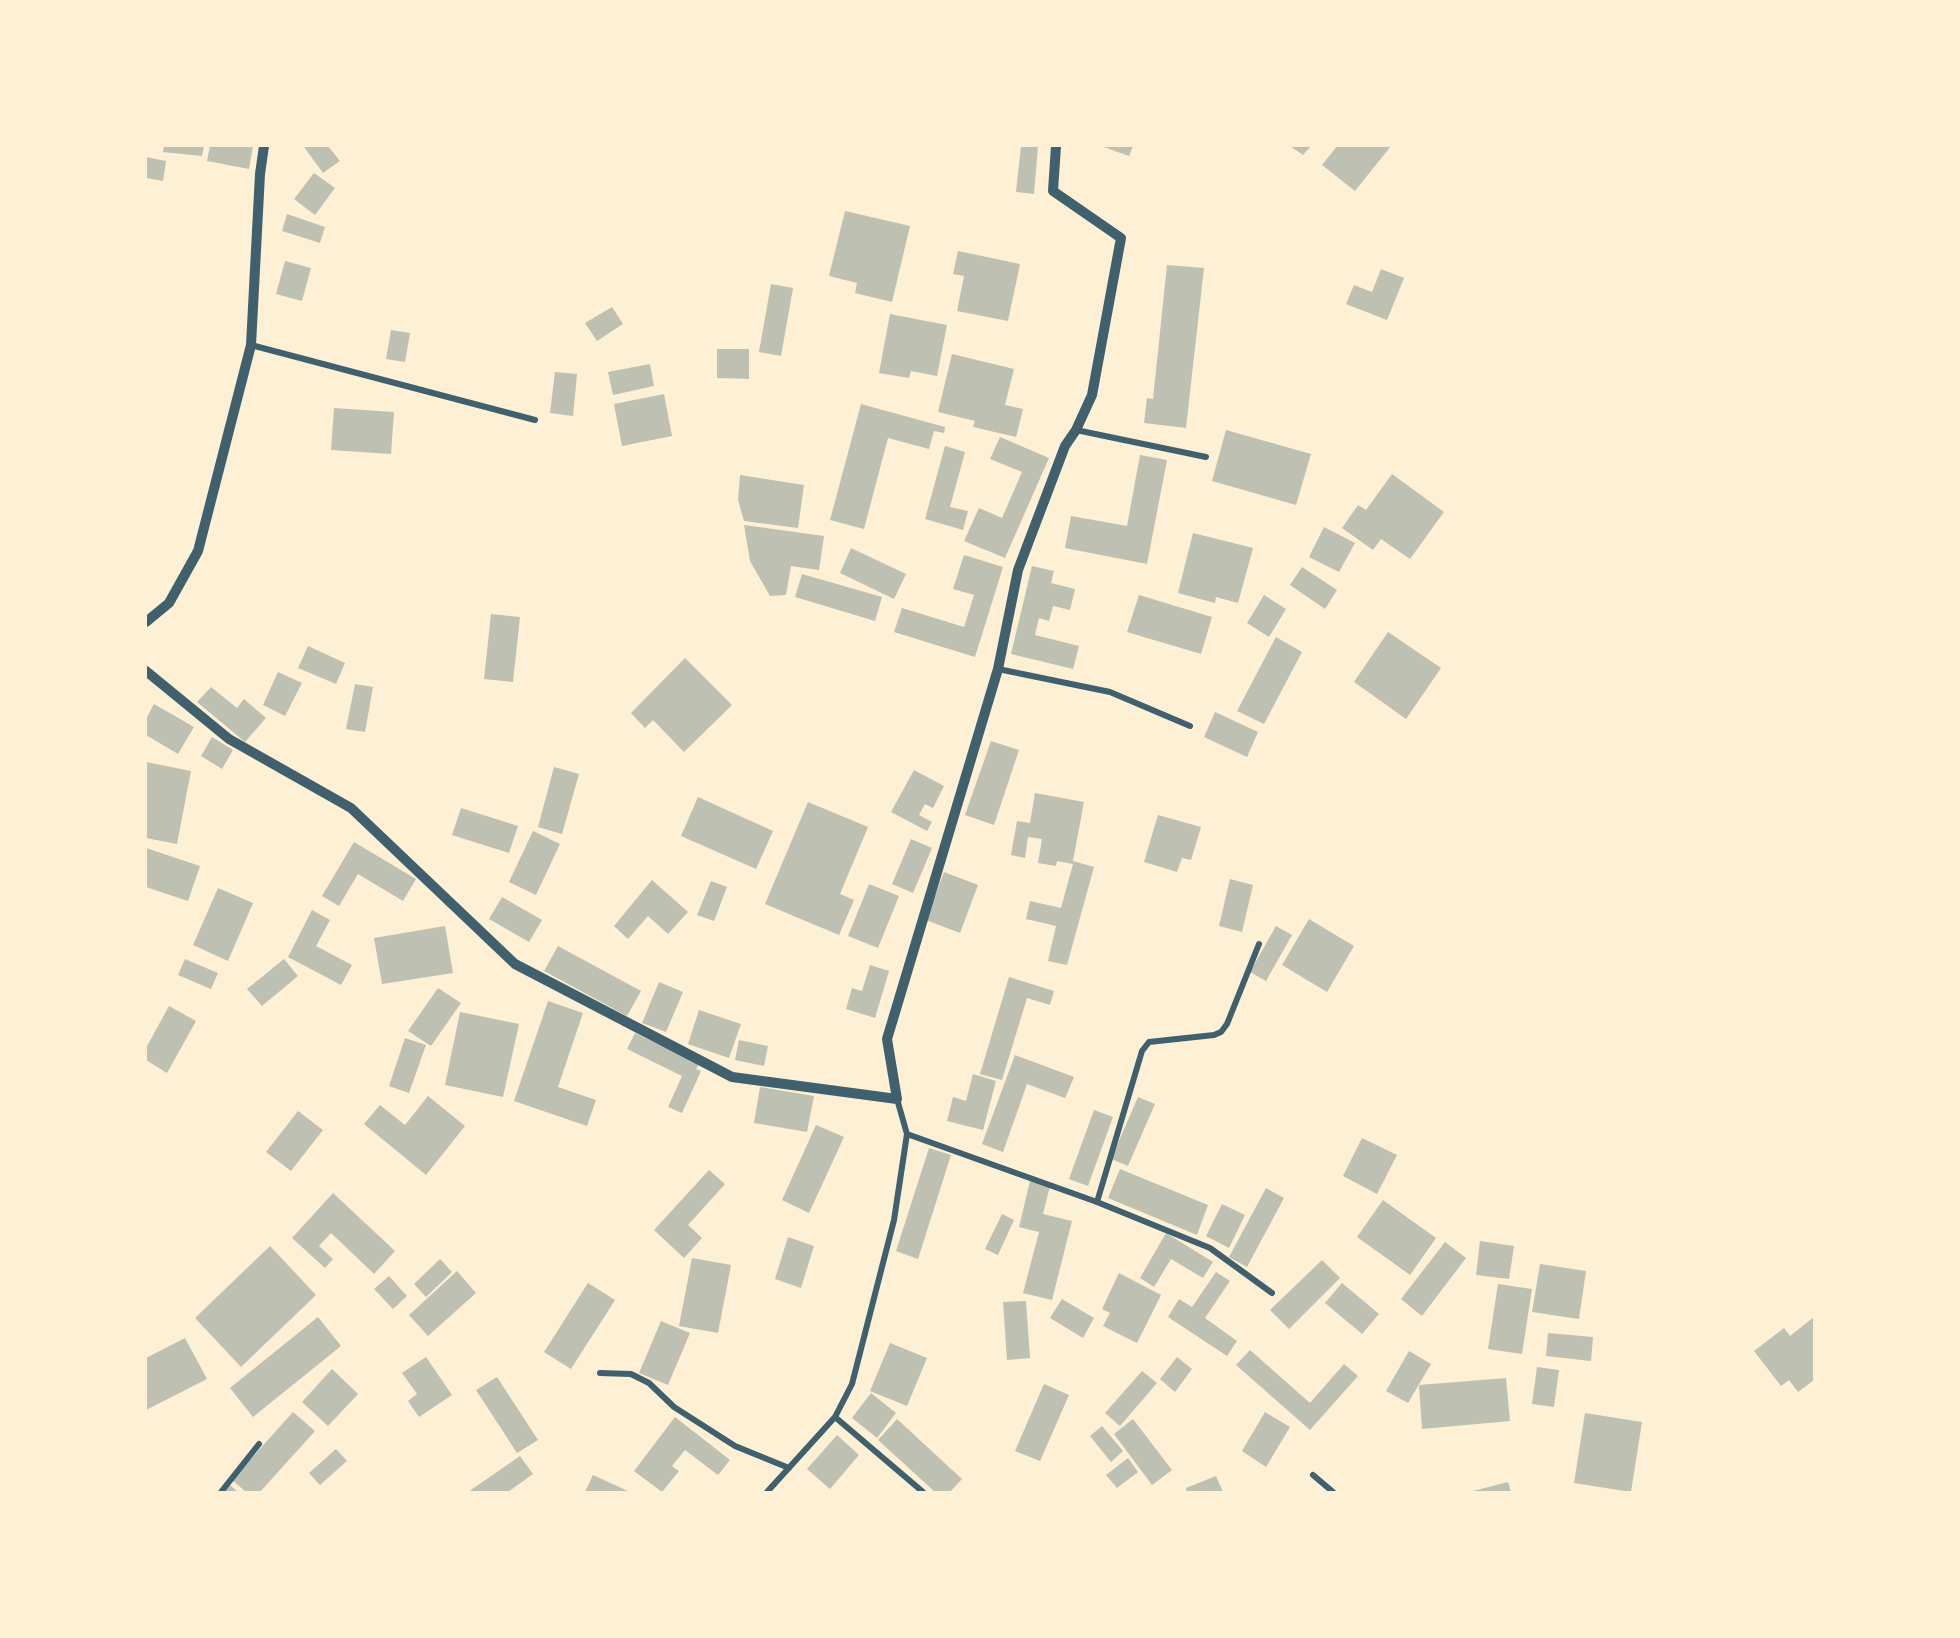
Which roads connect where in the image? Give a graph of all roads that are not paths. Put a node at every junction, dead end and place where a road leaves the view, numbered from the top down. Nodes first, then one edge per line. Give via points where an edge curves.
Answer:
1 (264, 146) edge
2 (1056, 146) edge
3 (250, 345) junction
4 (535, 420) dead end
5 (1076, 430) junction
6 (1206, 457) dead end
7 (146, 622) edge
8 (998, 669) junction
9 (146, 671) edge
10 (1190, 726) dead end
11 (1259, 944) dead end
12 (897, 1099) junction
13 (907, 1134) junction
14 (1097, 1202) junction
15 (1272, 1293) dead end
16 (600, 1373) dead end
17 (835, 1416) junction
18 (259, 1444) dead end
19 (789, 1468) junction
20 (1313, 1475) dead end
21 (221, 1492) edge
22 (767, 1492) edge
23 (923, 1492) edge
24 (1333, 1492) edge

1 - 3 street
2 - 5 street via 1053,191 1121,238 1092,395
3 - 4 street
3 - 7 street via 198,551 169,603
5 - 6 street
5 - 8 street via 1065,446 1018,570
8 - 10 street via 1110,692
8 - 12 street via 886,1039
9 - 12 street via 229,739 351,808 515,964 732,1077
11 - 14 street via 1221,1032 1149,1042 1142,1051
12 - 13 street
13 - 14 street
13 - 17 street via 894,1220 877,1289 852,1384
14 - 15 street via 1210,1248
16 - 19 street via 631,1374 649,1383 674,1407 735,1446
17 - 19 street
17 - 23 street
18 - 21 street
19 - 22 street
20 - 24 street

